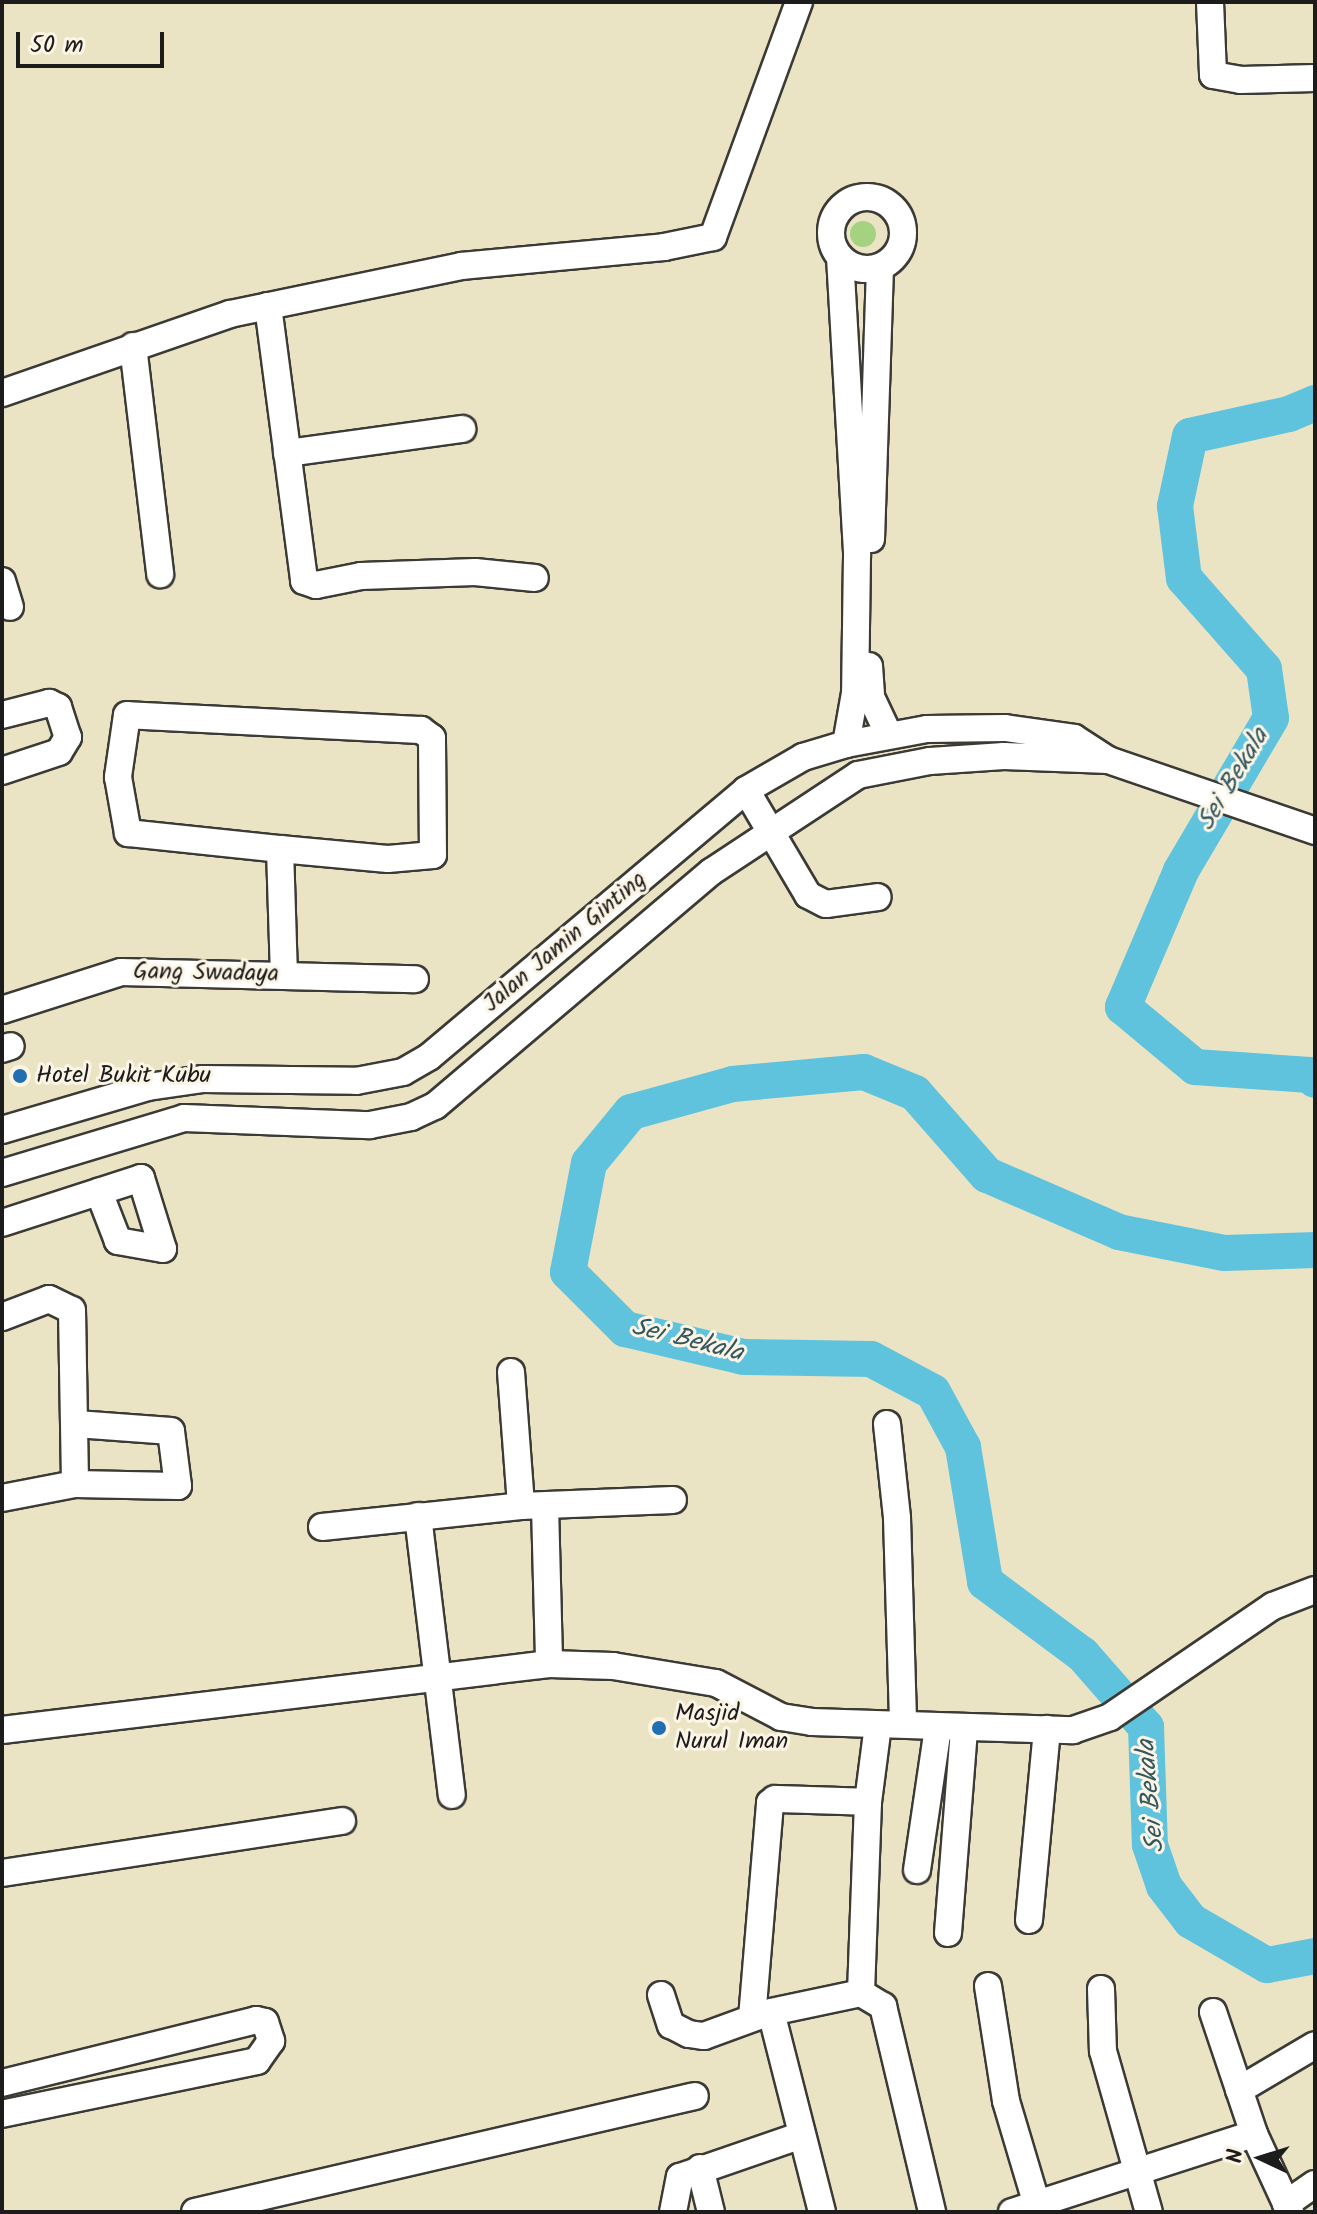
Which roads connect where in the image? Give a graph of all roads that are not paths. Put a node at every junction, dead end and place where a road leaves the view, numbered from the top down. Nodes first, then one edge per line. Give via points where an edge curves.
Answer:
1 (799, 2) edge
2 (1210, 2) edge
3 (1315, 78) edge
4 (840, 257) junction
5 (880, 267) junction
6 (268, 306) junction
7 (133, 346) junction
8 (2, 393) edge
9 (462, 429) dead end
10 (287, 453) junction
11 (864, 556) junction
12 (160, 574) dead end
13 (535, 578) dead end
14 (2, 581) edge
15 (10, 607) dead end
16 (2, 715) edge
17 (889, 735) junction
18 (846, 744) junction
19 (1108, 760) junction
20 (2, 771) edge
21 (746, 790) junction
22 (770, 830) junction
23 (1315, 831) edge
24 (280, 849) junction
25 (878, 897) dead end
26 (284, 974) junction
27 (415, 979) dead end
28 (2, 1010) edge
29 (2, 1130) edge
30 (2, 1173) edge
31 (99, 1192) dead end
32 (2, 1223) edge
33 (2, 1317) edge
34 (511, 1372) dead end
35 (76, 1424) junction
36 (887, 1424) dead end
37 (75, 1484) junction
38 (2, 1498) edge
39 (673, 1500) dead end
40 (533, 1506) junction
41 (418, 1516) junction
42 (322, 1527) dead end
43 (1315, 1590) edge
44 (549, 1664) junction
45 (439, 1675) junction
46 (891, 1724) junction
47 (951, 1728) junction
48 (1047, 1729) junction
49 (2, 1730) edge
50 (452, 1795) dead end
51 (868, 1802) junction
52 (342, 1821) dead end
53 (917, 1870) dead end
54 (2, 1873) edge
55 (1029, 1920) dead end
56 (948, 1933) dead end
57 (988, 1986) dead end
58 (1101, 1989) dead end
59 (861, 1993) junction
60 (661, 1995) dead end
61 (1213, 2012) dead end
62 (761, 2015) junction
63 (182, 2036) junction
64 (1315, 2045) edge
65 (118, 2054) junction
66 (47, 2072) junction
67 (190, 2074) junction
68 (2, 2083) edge
69 (126, 2089) junction
70 (1239, 2090) junction
71 (695, 2096) dead end
72 (55, 2103) junction
73 (2, 2114) edge
74 (1254, 2134) junction
75 (799, 2136) junction
76 (700, 2168) junction
77 (1137, 2171) junction
78 (1315, 2184) edge
79 (1288, 2208) edge
80 (1029, 2209) edge
81 (195, 2212) edge
82 (673, 2212) edge
83 (711, 2212) edge
84 (822, 2212) edge
85 (932, 2212) edge
86 (1149, 2212) edge

1 - 6 street via 713,237 664,247 461,266
2 - 3 street via 1213,75 1241,80
4 - 5 street via 858,268
4 - 5 street via 831,236 836,214 853,200 876,198 895,210 903,231 897,253
4 - 11 street
5 - 11 street
6 - 7 street
6 - 10 street
7 - 8 street
7 - 12 street
9 - 10 street
10 - 13 street via 301,571 308,585 423,574
11 - 17 street via 871,697
11 - 18 street via 855,693
14 - 15 street
16 - 20 street via 49,703 65,718 68,737 59,752
17 - 18 street, Jalan Jamin Ginting
17 - 19 street, Jalan Jamin Ginting via 1005,728 1074,738
18 - 21 street, Jalan Jamin Ginting via 803,757
19 - 22 street, Jalan Jamin Ginting via 1004,756 930,761 858,775
19 - 23 street, Jalan Jamin Ginting
21 - 22 street
21 - 29 street, Jalan Jamin Ginting via 441,1047 403,1072 356,1081 203,1079 162,1085
22 - 25 street via 815,900 826,904
22 - 30 street, Jalan Jamin Ginting via 711,872 435,1106 411,1117 370,1125 184,1118
24 - 24 street via 388,859 433,855 432,738 421,730 127,715 118,777 128,833
24 - 26 street
26 - 27 street, Gang Swadaya
26 - 28 street, Gang Swadaya via 121,972
31 - 32 street
33 - 35 street via 49,1299 72,1310
34 - 40 street
35 - 37 street
35 - 37 street via 171,1431 190,1489
36 - 46 street via 897,1518
37 - 38 street
39 - 40 street
40 - 41 street
40 - 44 street
41 - 42 street
41 - 45 street
43 - 48 street via 1273,1606 1110,1717 1073,1730
44 - 45 street
44 - 46 street via 613,1666 716,1683 781,1717
45 - 49 street
45 - 50 street
46 - 47 street
46 - 51 street
47 - 48 street
47 - 53 street
47 - 56 street
48 - 55 street
51 - 59 street
51 - 62 street via 770,1803
52 - 54 street
57 - 80 street
58 - 77 street via 1103,2051
59 - 62 street
59 - 85 street via 883,2006
60 - 62 street via 671,2025 689,2034 704,2036
61 - 70 street
62 - 75 street
63 - 65 street
63 - 67 street
63 - 67 street via 261,2020 271,2041 257,2061
64 - 70 street
65 - 66 street
65 - 69 street
66 - 68 street
66 - 72 street
67 - 69 street
69 - 72 street
70 - 74 street
71 - 81 street
72 - 73 street
74 - 77 street
74 - 79 street
75 - 76 street
75 - 84 street
76 - 82 street via 677,2183
76 - 83 street
77 - 80 street
77 - 86 street
78 - 79 street

